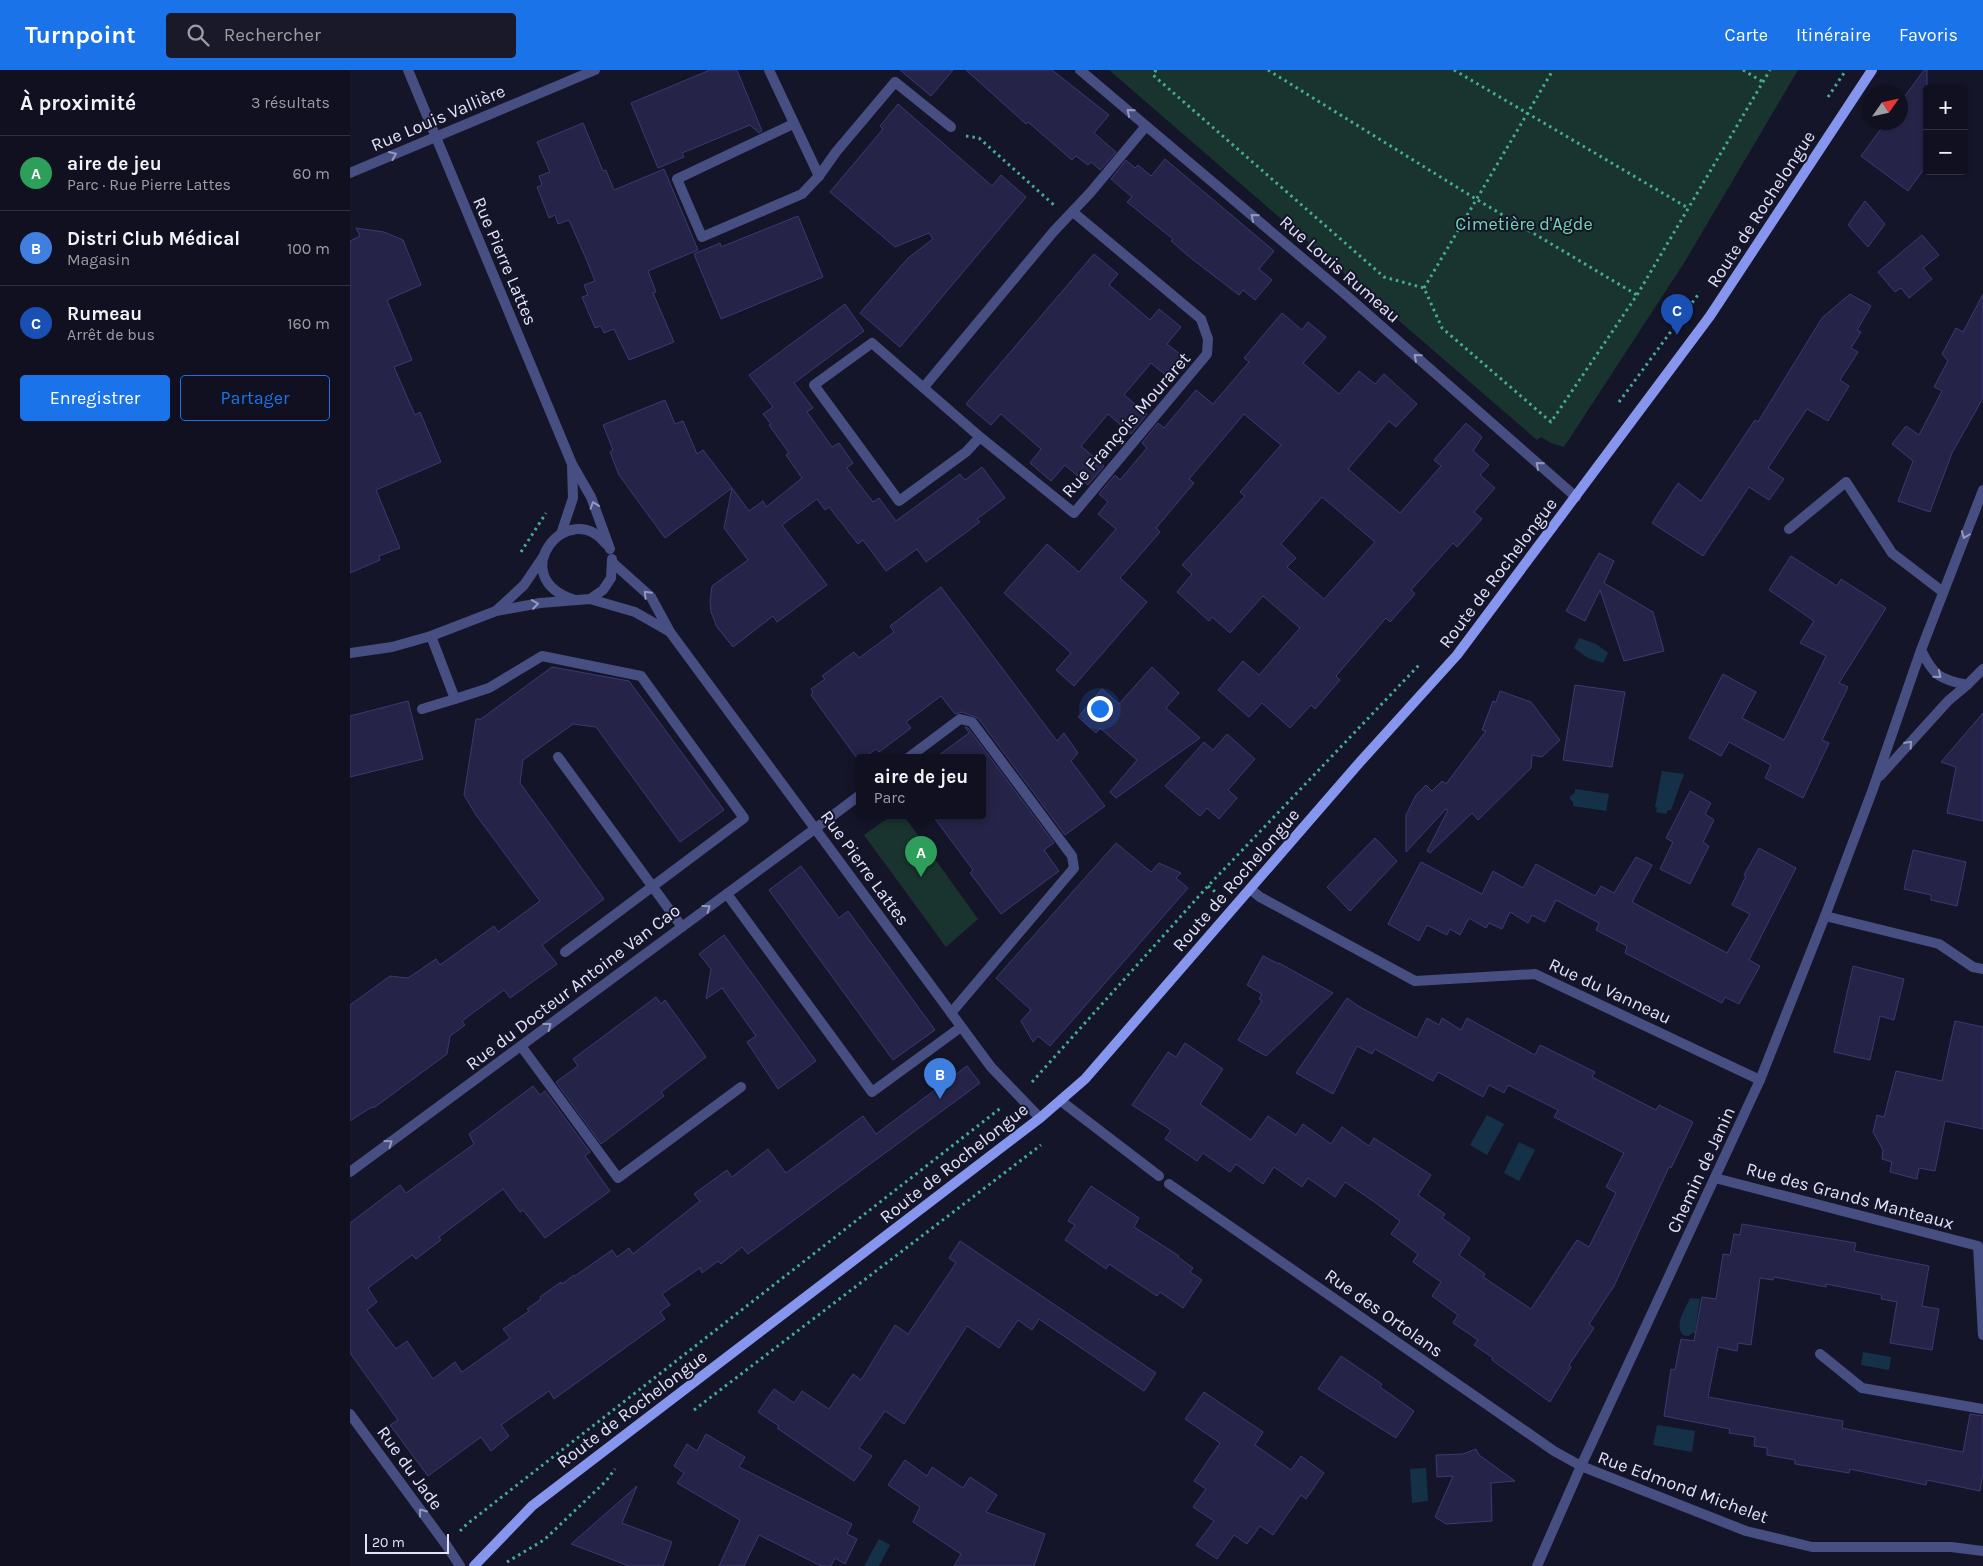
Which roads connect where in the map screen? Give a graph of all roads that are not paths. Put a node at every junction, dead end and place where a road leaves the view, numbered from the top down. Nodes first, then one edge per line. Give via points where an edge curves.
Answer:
1 (408, 70) edge
2 (595, 70) edge
3 (769, 70) edge
4 (1080, 70) edge
5 (1872, 70) edge
6 (793, 124) junction
7 (1146, 126) junction
8 (951, 127) road end
9 (435, 136) junction
10 (350, 173) edge
11 (819, 176) junction
12 (1070, 214) junction
13 (924, 387) junction
14 (980, 437) junction
15 (572, 464) junction
16 (1983, 490) edge
17 (1576, 497) junction
18 (1789, 529) dead end
19 (561, 534) junction
20 (610, 549) junction
21 (543, 557) junction
22 (613, 563) junction
23 (1943, 592) junction
24 (590, 598) junction
25 (575, 600) junction
26 (496, 611) junction
27 (670, 632) junction
28 (431, 636) junction
29 (1921, 650) junction
30 (350, 653) edge
31 (1983, 669) edge
32 (1967, 686) junction
33 (455, 699) junction
34 (422, 710) dead end
35 (913, 754) edge
36 (558, 756) dead end
37 (1876, 780) junction
38 (856, 798) edge
39 (816, 828) junction
40 (653, 887) junction
41 (1250, 889) junction
42 (727, 894) junction
43 (1825, 916) junction
44 (682, 927) junction
45 (565, 952) dead end
46 (1983, 969) edge
47 (951, 1013) junction
48 (961, 1027) junction
49 (521, 1046) junction
50 (1760, 1080) junction
51 (740, 1087) dead end
52 (1061, 1100) junction
53 (1040, 1118) junction
54 (350, 1172) edge
55 (1158, 1176) dead end
56 (1715, 1178) junction
57 (1169, 1184) dead end
58 (1983, 1335) edge
59 (1820, 1354) dead end
60 (1983, 1409) edge
61 (350, 1414) edge
62 (1581, 1466) junction
63 (1983, 1551) edge
64 (460, 1566) edge
65 (474, 1566) edge
66 (1537, 1566) edge

1 - 9 street, Rue Pierre Lattes
2 - 9 street, Rue Louis Vallière
3 - 6 street
7 -> 4 street, Rue Louis Rumeau
5 - 17 main road, Route de Rochelongue via 1710,316
6 - 11 street
6 - 11 street via 677,179 702,238 802,194
7 - 12 street
17 -> 7 street, Rue Louis Rumeau via 1346,295
8 - 11 street via 895,82
10 -> 9 street, Rue Louis Vallière
9 - 15 street, Rue Pierre Lattes
12 - 13 street
12 - 14 street, Rue François Mouraret via 1200,319 1208,339 1207,354 1074,513
13 - 14 street, Rue François Mouraret
13 - 14 street, Rue François Mouraret via 872,343 814,385 899,501 966,452
15 - 19 street, Rue Pierre Lattes via 573,498
20 -> 15 street, Rue Pierre Lattes via 591,497
16 -> 23 street, Chemin de Janin
17 - 41 main road, Route de Rochelongue via 1457,655
18 - 23 street via 1846,482 1892,553
19 - 20 street via 574,529 589,531
19 - 21 street via 549,544
20 - 22 street
21 - 25 street via 543,572 549,586 560,596
21 - 26 street via 524,585
22 - 24 street via 611,578 603,590
27 -> 22 street, Rue Pierre Lattes via 651,597
23 - 29 street, Chemin de Janin
24 - 25 street
24 - 27 street, Rue Pierre Lattes via 635,612
26 -> 25 street
26 - 28 street
27 - 39 street, Rue Pierre Lattes
28 - 30 street via 392,647
28 - 33 street
29 -> 32 street via 1930,668 1945,680
29 - 37 street, Chemin de Janin
31 - 32 street, Chemin de Janin
37 -> 32 street, Chemin de Janin via 1948,701
33 - 34 street
33 - 40 street via 490,688 542,656 641,676 744,818
35 - 47 street via 960,719 972,722 1072,856 1074,868
36 - 40 street
37 - 43 street, Chemin de Janin
38 - 39 street, Rue du Docteur Antoine Van Cao
39 - 42 street, Rue du Docteur Antoine Van Cao
39 - 47 street, Rue Pierre Lattes
40 - 44 street
40 - 45 street
41 - 50 street, Rue du Vanneau via 1415,981 1535,974
41 - 52 main road, Route de Rochelongue via 1099,1064
44 -> 42 street, Rue du Docteur Antoine Van Cao
42 - 48 street via 872,1092
43 - 46 street via 1939,944 1973,967
43 - 50 street, Chemin de Janin
49 -> 44 street, Rue du Docteur Antoine Van Cao
47 - 48 street, Rue Pierre Lattes
48 - 53 street, Rue Pierre Lattes via 991,1067
49 - 51 street via 618,1178
54 -> 49 street, Rue du Docteur Antoine Van Cao
50 - 56 street, Chemin de Janin
52 - 53 main road, Route de Rochelongue
52 - 55 street
53 - 65 main road, Route de Rochelongue via 532,1506
56 - 58 street, Rue des Grands Manteaux via 1978,1246
56 - 62 street, Chemin de Janin
57 - 62 street, Rue des Ortolans via 1554,1451
59 - 60 street via 1862,1388
64 -> 61 street, Rue du Jade
62 - 63 street, Rue Edmond Michelet via 1746,1531 1812,1546 1951,1547
62 - 66 street, Chemin de Janin

